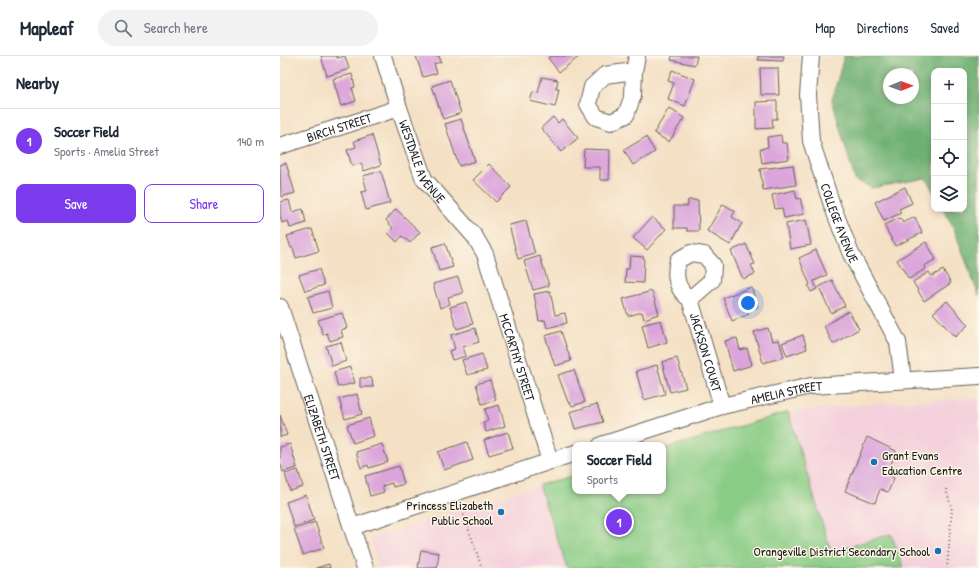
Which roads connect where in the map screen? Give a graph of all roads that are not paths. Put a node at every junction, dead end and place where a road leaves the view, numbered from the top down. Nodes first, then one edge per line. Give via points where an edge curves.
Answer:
1 (383, 56) edge
2 (811, 56) edge
3 (399, 108) junction
4 (280, 146) edge
5 (485, 254) joint
6 (690, 300) dead end
7 (280, 307) edge
8 (979, 376) edge
9 (903, 380) junction
10 (722, 406) junction
11 (610, 442) edge
12 (572, 454) edge
13 (550, 461) junction
14 (352, 527) junction
15 (365, 568) edge

1 - 3 street, WESTDALE AVENUE
2 - 9 street, COLLEGE AVENUE via 808,95 811,140 851,254 898,342
3 - 4 street, BIRCH STREET
3 - 5 street, WESTDALE AVENUE via 424,179 475,237
5 - 13 street, MCCARTHY STREET
6 - 10 street, JACKSON COURT
7 - 14 street, ELIZABETH STREET
8 - 9 street, AMELIA STREET
9 - 10 street, AMELIA STREET via 811,386
10 - 11 street, AMELIA STREET
12 - 13 street
13 - 14 street
14 - 15 street, ELIZABETH STREET

